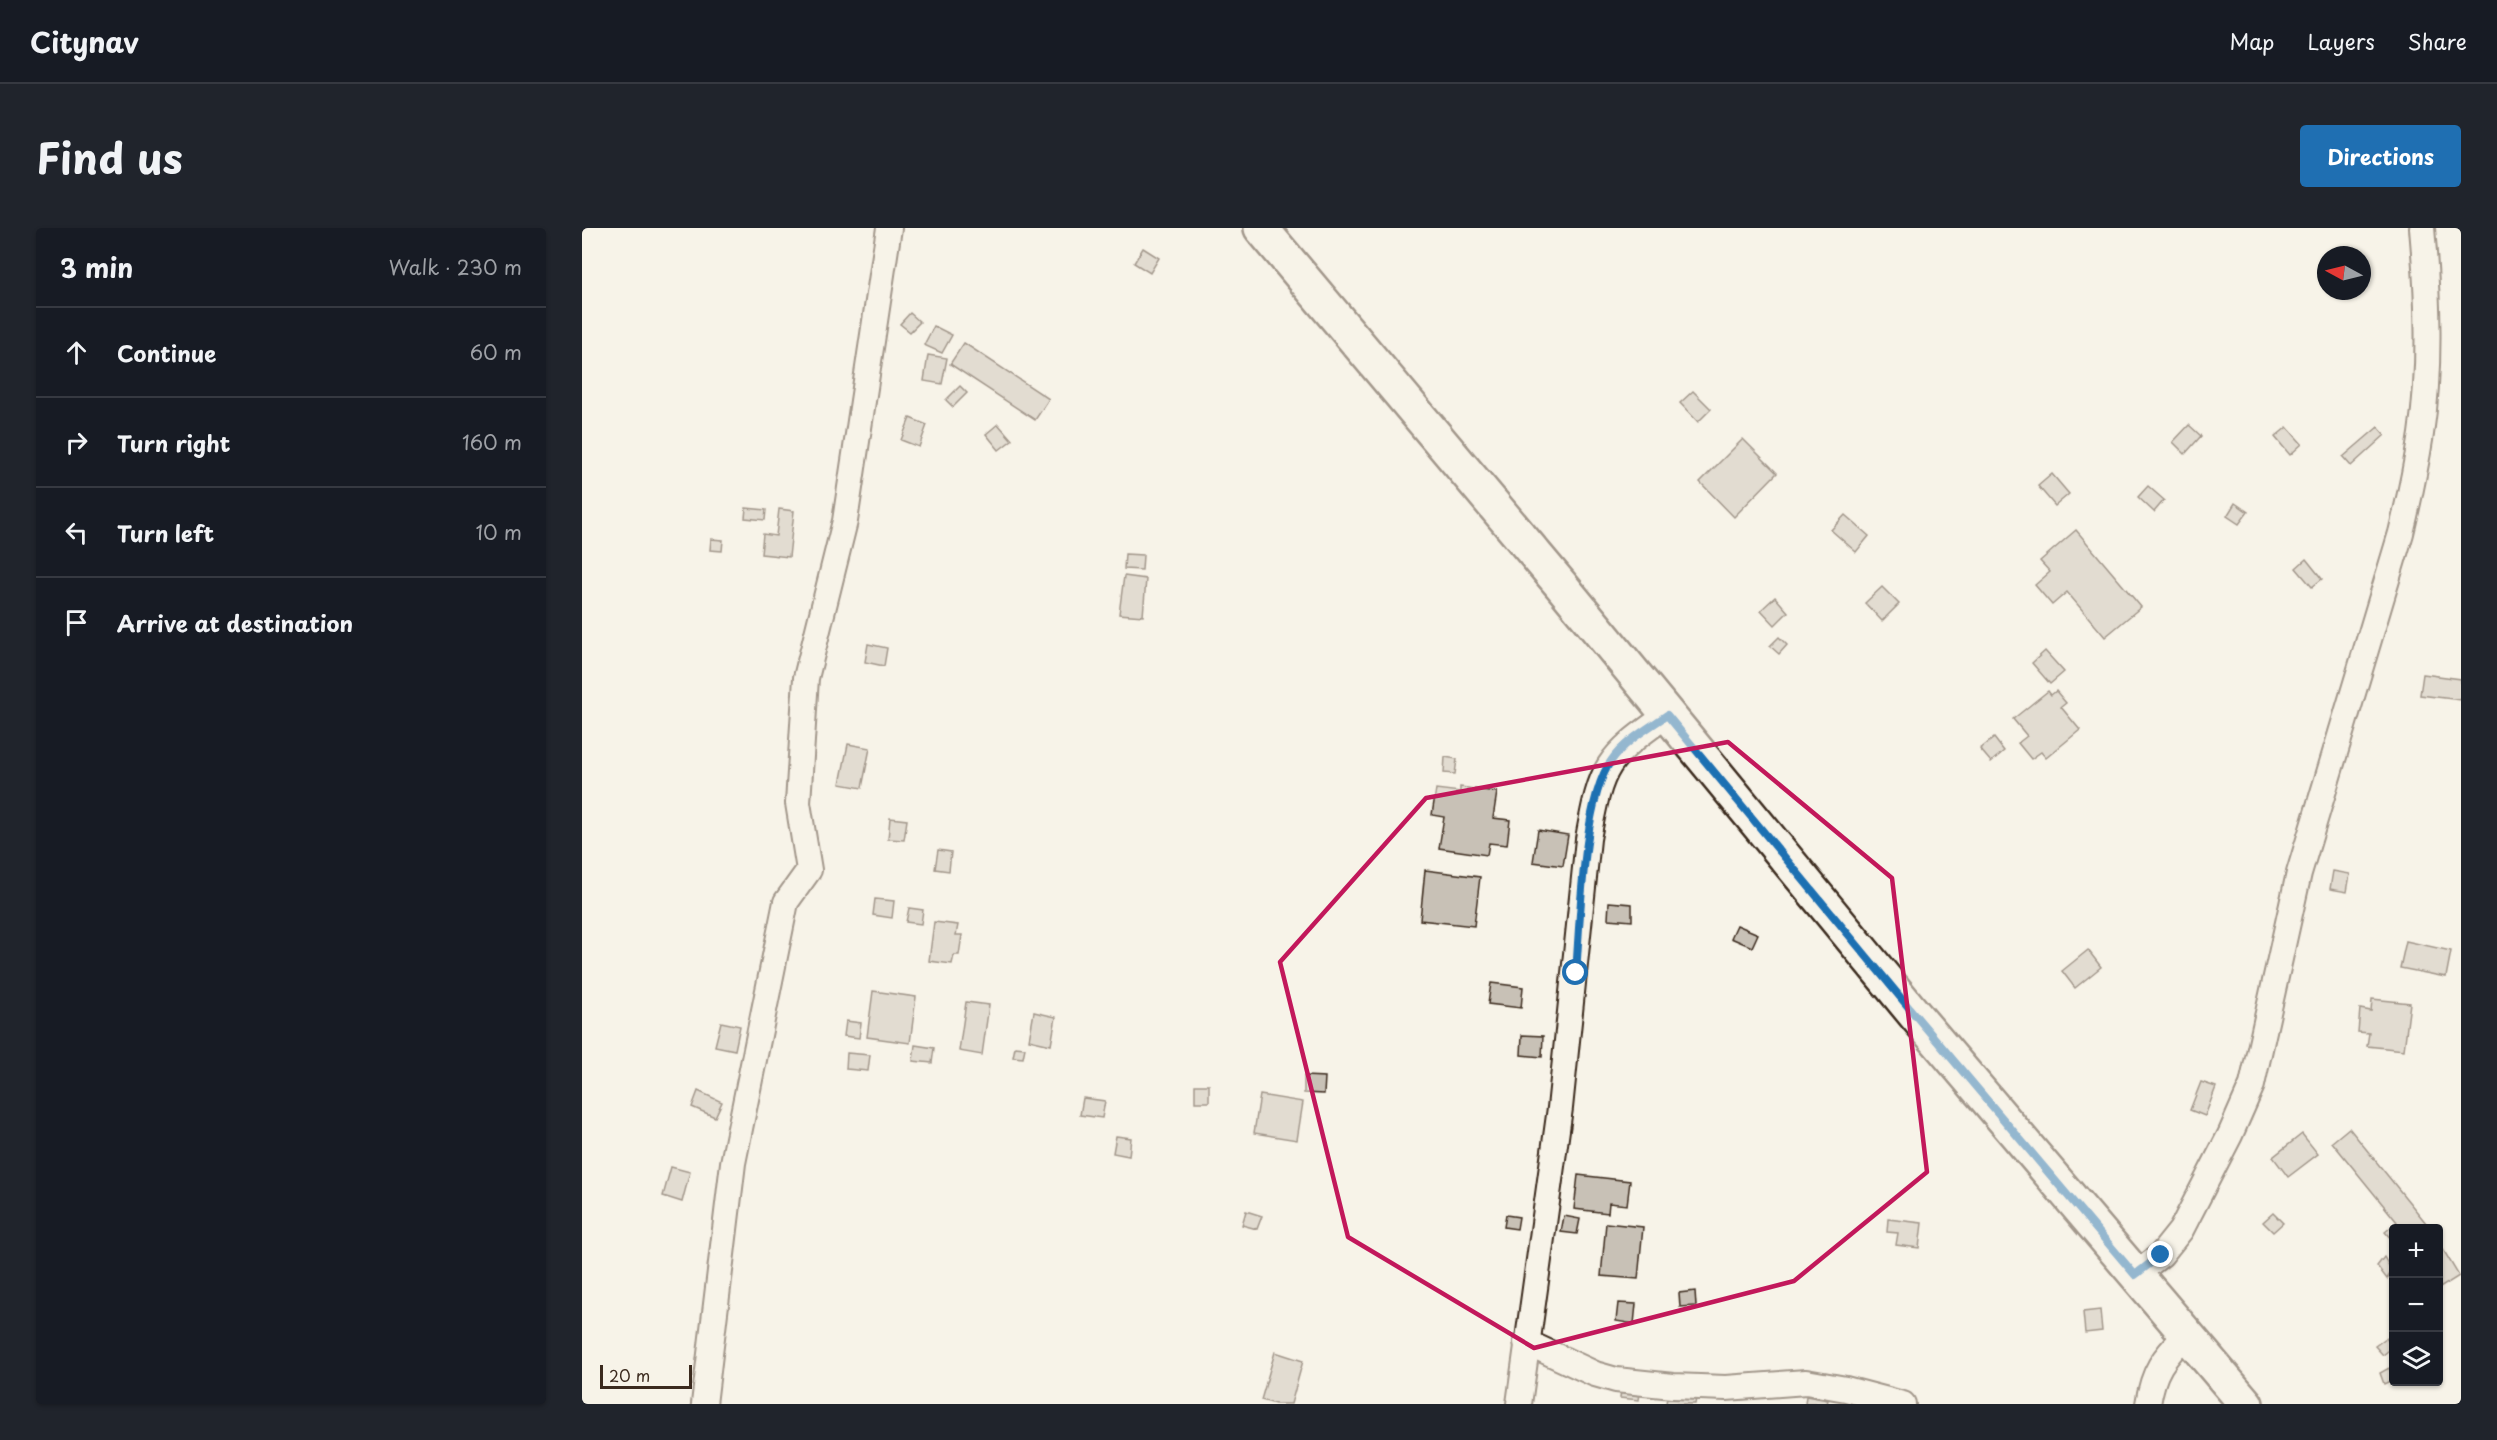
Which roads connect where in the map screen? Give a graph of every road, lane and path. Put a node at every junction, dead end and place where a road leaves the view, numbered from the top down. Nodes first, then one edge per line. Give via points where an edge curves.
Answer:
1 (889, 228) edge
2 (1261, 228) edge
3 (2422, 228) edge
4 (1667, 715) junction
5 (2135, 1275) junction
6 (2186, 1335) junction
7 (1526, 1342) junction
8 (705, 1404) edge
9 (1519, 1404) edge
10 (1903, 1404) edge
11 (2148, 1404) edge
12 (2246, 1404) edge

1 - 8 street via 845,521 806,678 798,803 808,870 786,902 733,1164
2 - 4 street
3 - 5 street via 2427,366 2413,484 2300,873 2252,1085 2181,1230 2161,1255
4 - 5 street
4 - 7 street via 1620,750 1605,770 1596,796 1588,839 1560,1108
5 - 6 street
6 - 11 street via 2160,1363
6 - 12 street
7 - 9 street
7 - 10 street via 1616,1380 1726,1388 1806,1382

